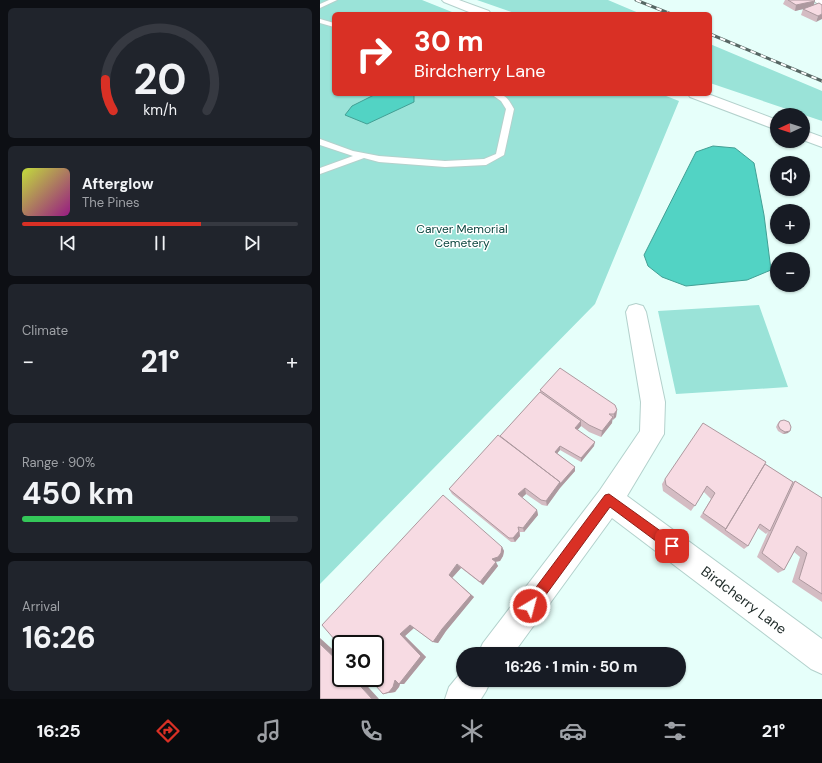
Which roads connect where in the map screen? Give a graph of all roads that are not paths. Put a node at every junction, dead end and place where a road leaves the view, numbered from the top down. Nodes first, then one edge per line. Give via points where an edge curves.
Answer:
1 (334, 0) edge
2 (448, 0) edge
3 (819, 0) edge
4 (822, 2) edge
5 (320, 6) edge
6 (480, 12) edge
7 (320, 21) edge
8 (332, 24) edge
9 (499, 96) edge
10 (700, 96) edge
11 (770, 122) edge
12 (810, 138) edge
13 (320, 142) edge
14 (822, 142) edge
15 (363, 155) junction
16 (320, 171) edge
17 (636, 312) dead end
18 (609, 499) junction
19 (499, 647) edge
20 (822, 658) edge
21 (470, 687) edge
22 (461, 699) edge

1 - 5 lane
2 - 6 street
3 - 4 street
7 - 8 lane
9 - 15 lane via 504,99 510,109 500,155 495,159 480,163 445,164 379,159
10 - 11 street
12 - 14 street
13 - 15 lane
15 - 16 lane
17 - 18 street via 653,402 652,434
18 - 19 street
18 - 20 street, Birdcherry Lane
21 - 22 street

